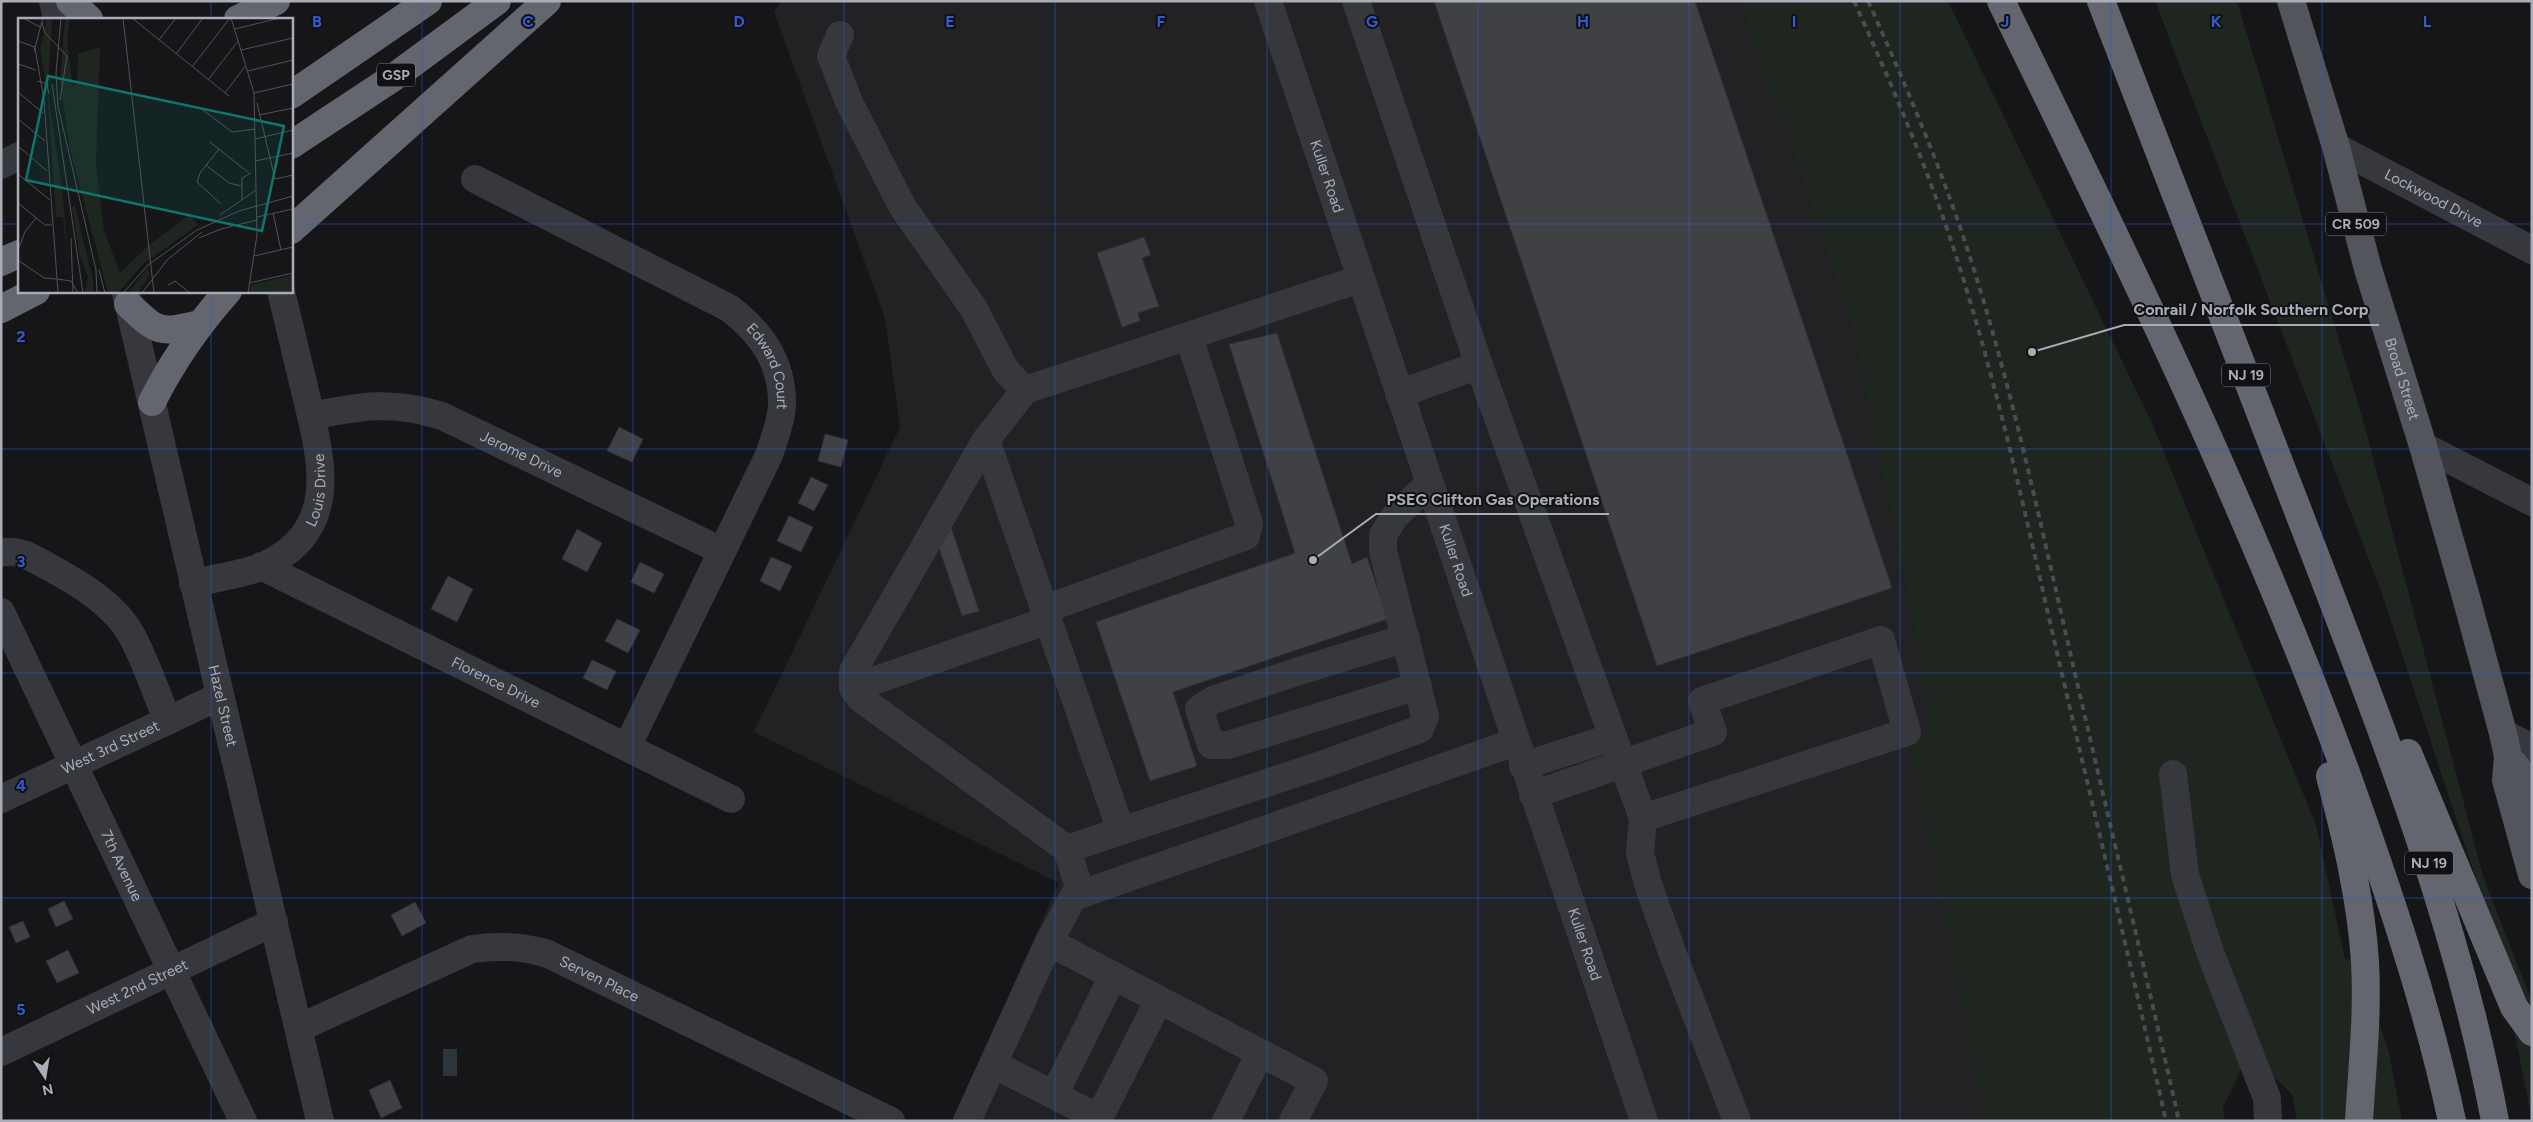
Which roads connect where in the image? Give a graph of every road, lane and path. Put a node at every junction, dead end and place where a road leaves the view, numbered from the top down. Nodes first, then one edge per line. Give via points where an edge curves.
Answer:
1 (52, 1) edge
2 (70, 1) edge
3 (276, 1) edge
4 (428, 1) edge
5 (497, 1) edge
6 (547, 1) edge
7 (1268, 1) edge
8 (1356, 1) edge
9 (2001, 1) edge
10 (2100, 1) edge
11 (2110, 1) edge
12 (2291, 1) edge
13 (57, 18) edge
14 (88, 18) edge
15 (240, 18) edge
16 (840, 35) dead end
17 (292, 94) edge
18 (2154, 138) junction
19 (292, 144) edge
20 (2336, 147) junction
21 (18, 156) edge
22 (1, 164) edge
23 (475, 179) dead end
24 (292, 229) edge
25 (2532, 250) edge
26 (18, 254) edge
27 (1, 262) edge
28 (1360, 279) junction
29 (34, 292) edge
30 (227, 292) edge
31 (281, 292) edge
32 (127, 297) edge
33 (1, 309) edge
34 (198, 324) junction
35 (1189, 337) junction
36 (1480, 366) junction
37 (1025, 390) junction
38 (1399, 394) junction
39 (152, 402) junction
40 (311, 416) junction
41 (986, 440) junction
42 (2423, 446) junction
43 (1429, 484) junction
44 (2532, 502) edge
45 (722, 551) junction
46 (1, 553) edge
47 (261, 566) junction
48 (193, 583) junction
49 (1, 612) edge
50 (2337, 613) junction
51 (1047, 615) junction
52 (2293, 634) junction
53 (1406, 638) junction
54 (1418, 686) junction
55 (853, 688) junction
56 (220, 696) junction
57 (168, 721) junction
58 (1613, 737) junction
59 (2514, 746) edge
60 (627, 747) junction
61 (1519, 754) junction
62 (74, 764) junction
63 (1623, 764) junction
64 (2173, 774) dead end
65 (1533, 795) junction
66 (1, 799) edge
67 (731, 799) dead end
68 (2532, 801) edge
69 (1643, 818) junction
70 (1121, 831) junction
71 (1067, 850) junction
72 (2532, 876) edge
73 (1081, 894) junction
74 (274, 922) junction
75 (1049, 942) junction
76 (172, 970) junction
77 (1113, 976) junction
78 (1159, 1000) junction
79 (299, 1028) junction
80 (2532, 1032) edge
81 (1, 1052) edge
82 (1260, 1053) junction
83 (993, 1064) junction
84 (1054, 1095) junction
85 (970, 1120) edge
86 (244, 1121) edge
87 (320, 1121) edge
88 (892, 1121) edge
89 (1226, 1121) edge
90 (1293, 1121) edge
91 (1644, 1121) edge
92 (1737, 1121) edge
93 (2268, 1121) edge
94 (2359, 1121) edge
95 (2452, 1121) edge
96 (2495, 1121) edge

1 - 13 street
2 - 14 highway
3 - 15 highway
4 - 17 highway, GSP
5 - 19 highway, GSP
6 - 24 highway
7 - 28 street, Kuller Road
8 - 36 street
9 - 52 highway, NJ 19 via 2168,346
10 - 18 highway
11 - 18 highway, NJ 19
12 - 20 main road, Broad Street / CR 509
16 - 37 street via 831,56 849,102 902,206 974,309 1006,371
18 - 50 highway, NJ 19
20 - 25 street, Lockwood Drive
20 - 42 main road, Broad Street / CR 509 via 2368,269
21 - 22 street
23 - 45 street, Edward Court via 723,304 748,323 763,340 772,358 782,407 769,455
26 - 27 highway
28 - 35 street
28 - 38 street, Kuller Road
29 - 33 highway
30 - 34 highway
31 - 40 street, Louis Drive
32 - 34 highway via 151,326 170,331
32 - 39 street, Hazel Street
34 - 39 highway via 171,364
35 - 37 street
35 - 51 street via 1249,523 1246,536
36 - 38 street
36 - 58 street
37 - 41 street
38 - 43 street, Kuller Road
39 - 48 street, Hazel Street
40 - 45 street, Jerome Drive via 378,404 419,408 442,416
40 - 47 street, Louis Drive via 321,460 321,492 317,508 303,535
41 - 51 street
41 - 55 street via 853,671
42 - 44 street
42 - 59 main road, Broad Street / CR 509
43 - 53 street via 1395,516 1383,535 1383,550
43 - 61 street, Kuller Road
45 - 60 street, Edward Court
46 - 57 street via 10,550 32,557 75,581 112,611 132,635
47 - 48 street, Louis Drive
47 - 60 street, Florence Drive
48 - 56 street, Hazel Street
49 - 62 street, 7th Avenue
50 - 80 highway via 2406,748 2514,1008
50 - 96 highway, NJ 19 via 2435,882 2470,1008
51 - 55 street
51 - 70 street
52 - 94 highway via 2342,822 2362,925 2366,1011
52 - 95 highway, NJ 19 via 2390,897 2431,1030
53 - 54 street
53 - 54 street via 1213,700 1199,709 1210,745 1228,746
54 - 70 street via 1425,716 1420,729
55 - 71 street via 860,698
56 - 57 street, West 3rd Street
56 - 74 street, Hazel Street
57 - 62 street, West 3rd Street
58 - 61 street
58 - 63 street
59 - 68 main road, Broad Street / CR 509
59 - 72 main road, Broad Street / CR 509 via 2506,780
60 - 67 street, Florence Drive
61 - 65 street, Kuller Road
61 - 73 street
62 - 66 street, West 3rd Street
62 - 76 street, 7th Avenue
63 - 65 street
63 - 69 street
63 - 69 street via 1713,732 1702,701 1881,640 1906,732
64 - 93 street via 2185,875 2210,952 2267,1098
65 - 91 street, Kuller Road
69 - 92 street via 1640,853 1648,884
70 - 71 street
71 - 73 street
73 - 75 street via 1072,897
74 - 76 street, West 2nd Street
74 - 79 street, Hazel Street
75 - 77 street
75 - 83 street
76 - 81 street, West 2nd Street
76 - 86 street, 7th Avenue
77 - 78 street
77 - 84 street
78 - 82 street
78 - 84 street via 1099,1118
79 - 87 street, Hazel Street
79 - 88 street, Serven Place via 472,950 492,946 530,948
82 - 89 street
82 - 90 street via 1314,1081
83 - 84 street
83 - 85 street

